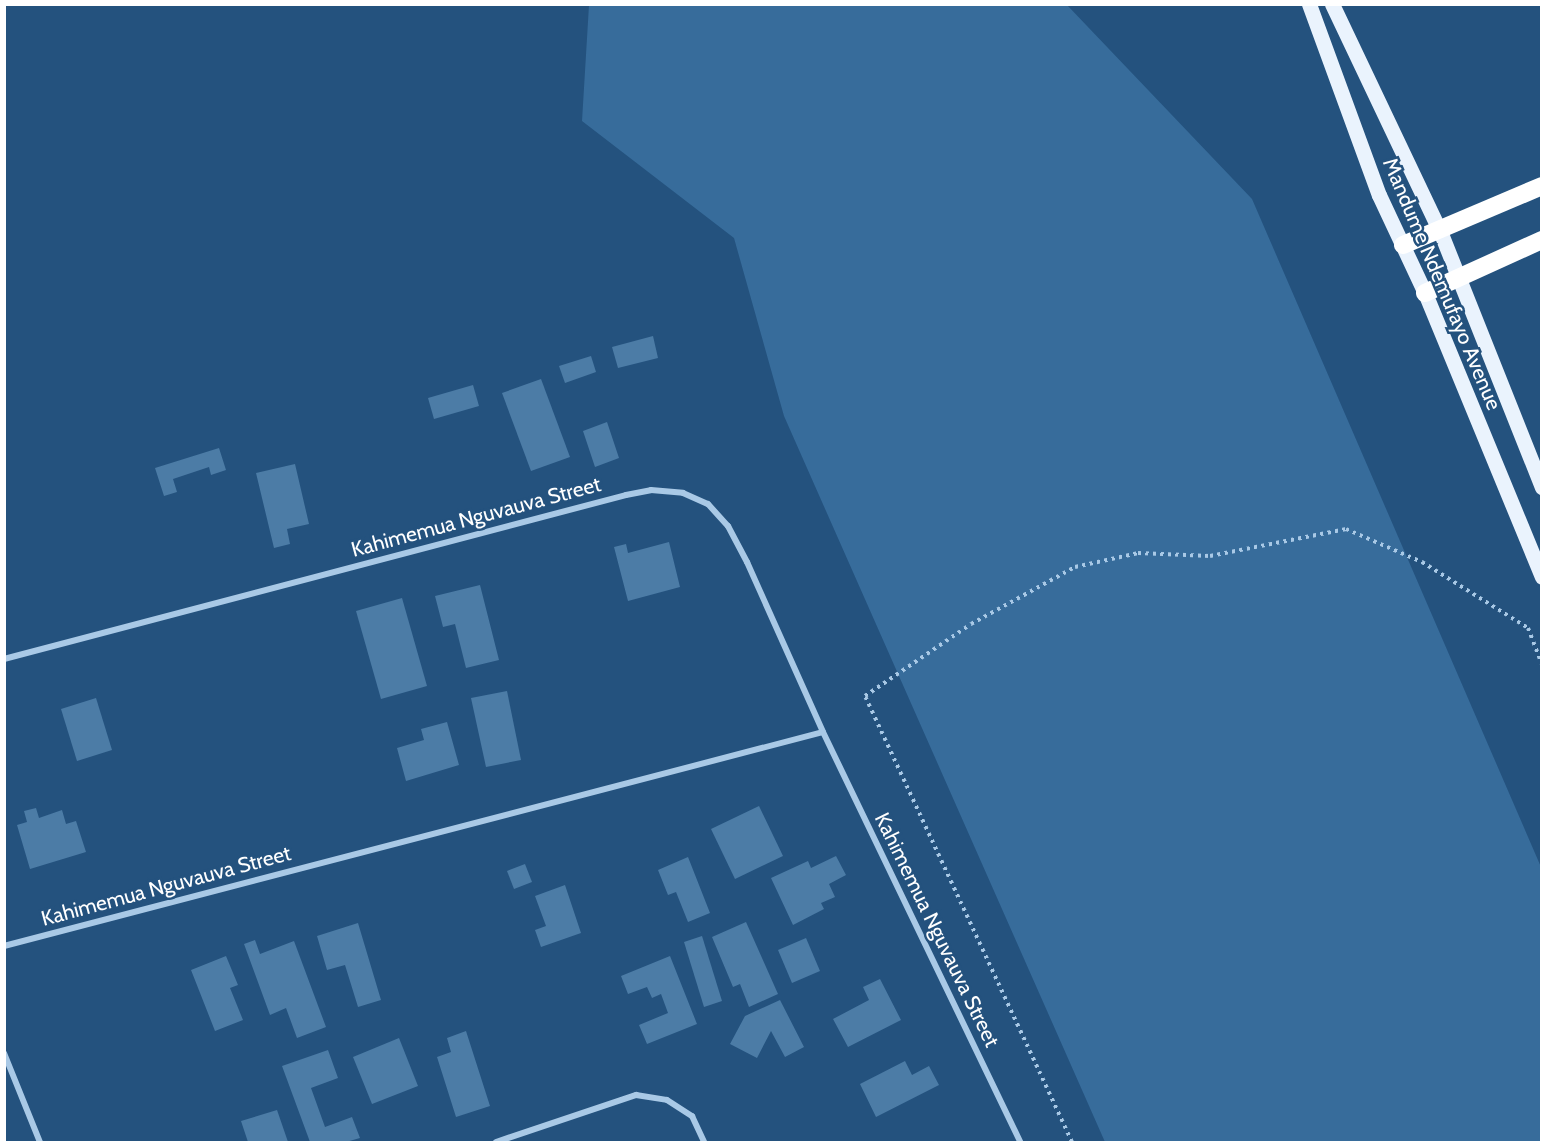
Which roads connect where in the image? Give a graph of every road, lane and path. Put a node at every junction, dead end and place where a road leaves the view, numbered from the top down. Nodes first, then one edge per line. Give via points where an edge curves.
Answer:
1 (1309, 4) edge
2 (1332, 4) edge
3 (1542, 186) edge
4 (1440, 231) junction
5 (1542, 240) edge
6 (1403, 245) junction
7 (1457, 278) junction
8 (1425, 293) junction
9 (1542, 487) edge
10 (1542, 577) edge
11 (4, 659) edge
12 (1542, 664) edge
13 (823, 732) junction
14 (4, 946) edge
15 (4, 1053) edge
16 (40, 1143) edge
17 (496, 1143) edge
18 (704, 1143) edge
19 (1020, 1143) edge
20 (1072, 1143) edge

1 - 6 main road, Mandume Ndemufayo Avenue via 1379,195
2 - 4 main road, Mandume Ndemufayo Avenue
3 - 4 highway
4 - 6 highway
4 - 7 main road, Mandume Ndemufayo Avenue
5 - 7 highway
6 - 8 main road, Mandume Ndemufayo Avenue
7 - 8 highway
7 - 9 main road, Mandume Ndemufayo Avenue
8 - 10 main road, Mandume Ndemufayo Avenue
11 - 13 street, Kahimemua Nguvauva Street via 651,490 683,493 708,504 728,526
12 - 20 path via 1528,628 1422,562 1346,529 1210,556 1138,553 1075,567 971,624 865,696
13 - 14 street, Kahimemua Nguvauva Street
13 - 19 street, Kahimemua Nguvauva Street
15 - 16 street
17 - 18 street via 636,1095 667,1100 692,1116

